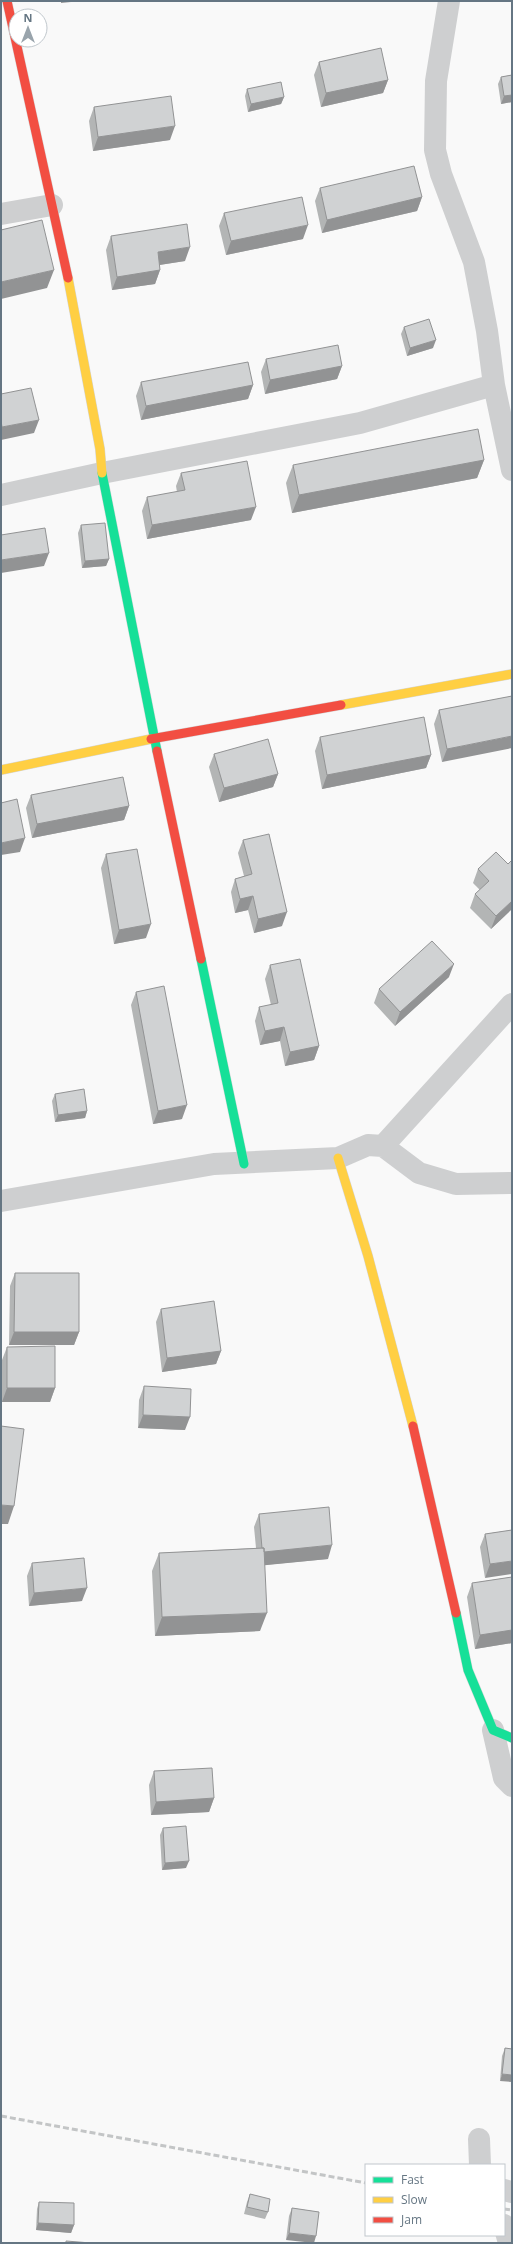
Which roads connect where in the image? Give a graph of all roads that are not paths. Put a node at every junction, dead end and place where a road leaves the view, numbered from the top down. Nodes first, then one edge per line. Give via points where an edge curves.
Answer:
1 (7, 1) edge
2 (449, 1) edge
3 (52, 205) junction
4 (1, 214) edge
5 (494, 385) junction
6 (512, 470) edge
7 (102, 473) junction
8 (1, 495) edge
9 (512, 674) edge
10 (154, 738) junction
11 (1, 770) edge
12 (512, 1004) edge
13 (383, 1146) junction
14 (338, 1158) junction
15 (244, 1164) junction
16 (512, 1183) edge
17 (1, 1201) edge
18 (503, 1734) edge
19 (512, 1786) edge
20 (479, 2139) dead end
21 (480, 2164) edge
22 (505, 2229) edge
23 (509, 2243) edge

1 - 3 street
2 - 5 street via 436,81 435,150 441,174 474,262
3 - 4 street
3 - 7 street via 70,286 100,449
5 - 6 street
5 - 7 street via 360,423
7 - 8 street
7 - 10 street
9 - 10 street
10 - 11 street
10 - 15 street
12 - 13 street
13 - 14 street via 368,1145
13 - 16 street via 419,1173 456,1184
14 - 15 street
14 - 18 street via 368,1256 409,1409 468,1670
15 - 17 street via 214,1164
18 - 19 street via 504,1778
20 - 21 street
22 - 23 street

